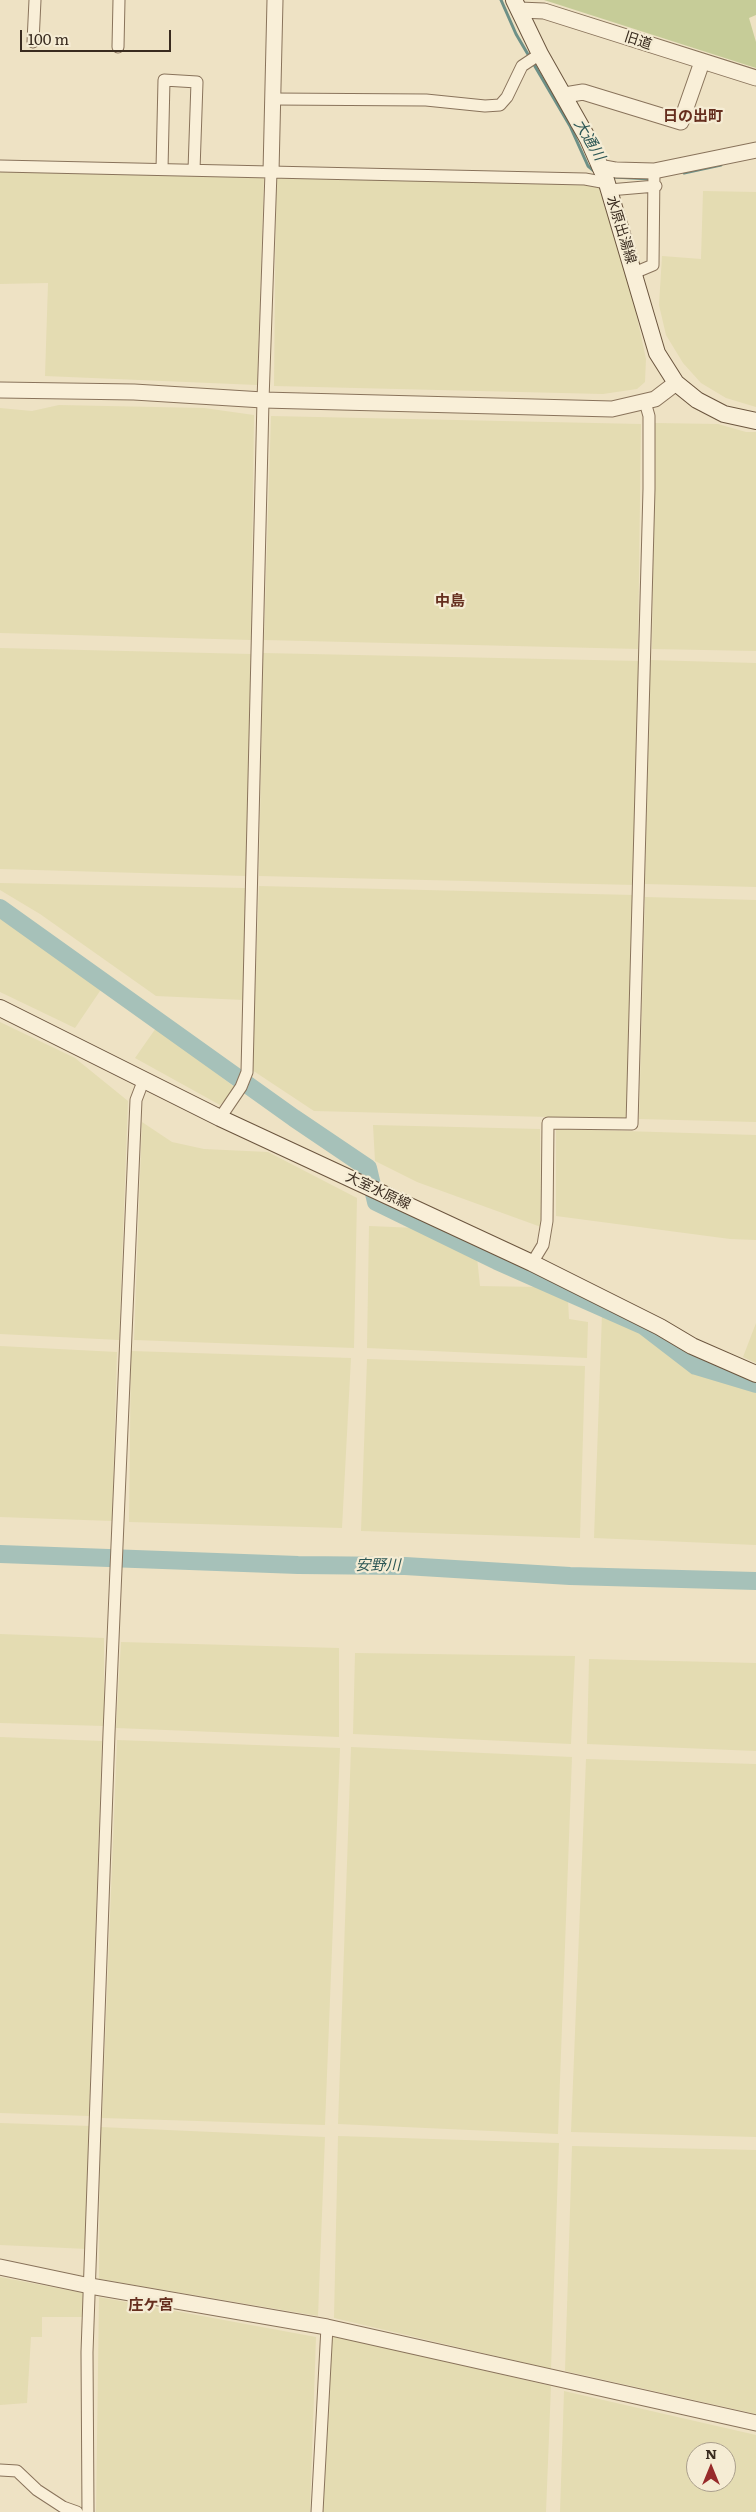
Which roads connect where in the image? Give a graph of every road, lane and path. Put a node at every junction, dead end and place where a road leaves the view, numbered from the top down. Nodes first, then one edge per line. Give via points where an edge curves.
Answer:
1 (35, 0) edge
2 (119, 0) edge
3 (275, 0) edge
4 (517, 5) edge
5 (33, 42) dead end
6 (118, 47) dead end
7 (540, 54) junction
8 (702, 62) junction
9 (756, 78) edge
10 (565, 95) junction
11 (273, 99) junction
12 (756, 150) edge
13 (0, 166) edge
14 (162, 169) junction
15 (194, 170) junction
16 (271, 172) junction
17 (605, 178) junction
18 (655, 179) junction
19 (634, 273) junction
20 (676, 383) junction
21 (0, 390) edge
22 (262, 400) junction
23 (645, 402) junction
24 (756, 421) edge
25 (0, 1008) edge
26 (144, 1079) junction
27 (220, 1118) junction
28 (532, 1263) junction
29 (756, 1374) edge
30 (0, 2267) edge
31 (90, 2286) junction
32 (327, 2326) junction
33 (756, 2423) edge
34 (0, 2470) edge
35 (77, 2512) edge
36 (88, 2512) edge
37 (318, 2512) edge

1 - 5 street
2 - 6 street
3 - 11 street
4 - 7 main road, 水原出湯線
4 - 8 street, 旧道
7 - 10 main road, 水原出湯線
7 - 11 street via 522,66 500,105 426,100
8 - 9 street, 旧道
8 - 10 street via 681,122 583,92
10 - 17 main road, 水原出湯線
11 - 16 street
12 - 18 street
13 - 14 street
14 - 15 street
14 - 15 street via 164,80 197,82
15 - 16 street
16 - 17 street
16 - 22 street
17 - 18 street
17 - 18 street
17 - 19 main road, 水原出湯線
18 - 19 street via 653,265
19 - 20 main road, 水原出湯線 via 656,352
20 - 23 street via 665,393
20 - 24 main road, 水原出湯線 via 710,408
21 - 22 street via 134,392
22 - 23 street via 612,409
22 - 27 street via 247,1072
23 - 28 street via 649,416 648,489 632,1124 548,1123 547,1221 543,1245
25 - 26 main road, 大室水原線
26 - 27 main road, 大室水原線
26 - 31 street via 136,1100
27 - 28 main road, 大室水原線
28 - 29 main road, 大室水原線 via 692,1346
30 - 31 street
31 - 32 street
31 - 36 street
32 - 33 street
32 - 37 street
34 - 35 street via 17,2471 38,2490 63,2507

